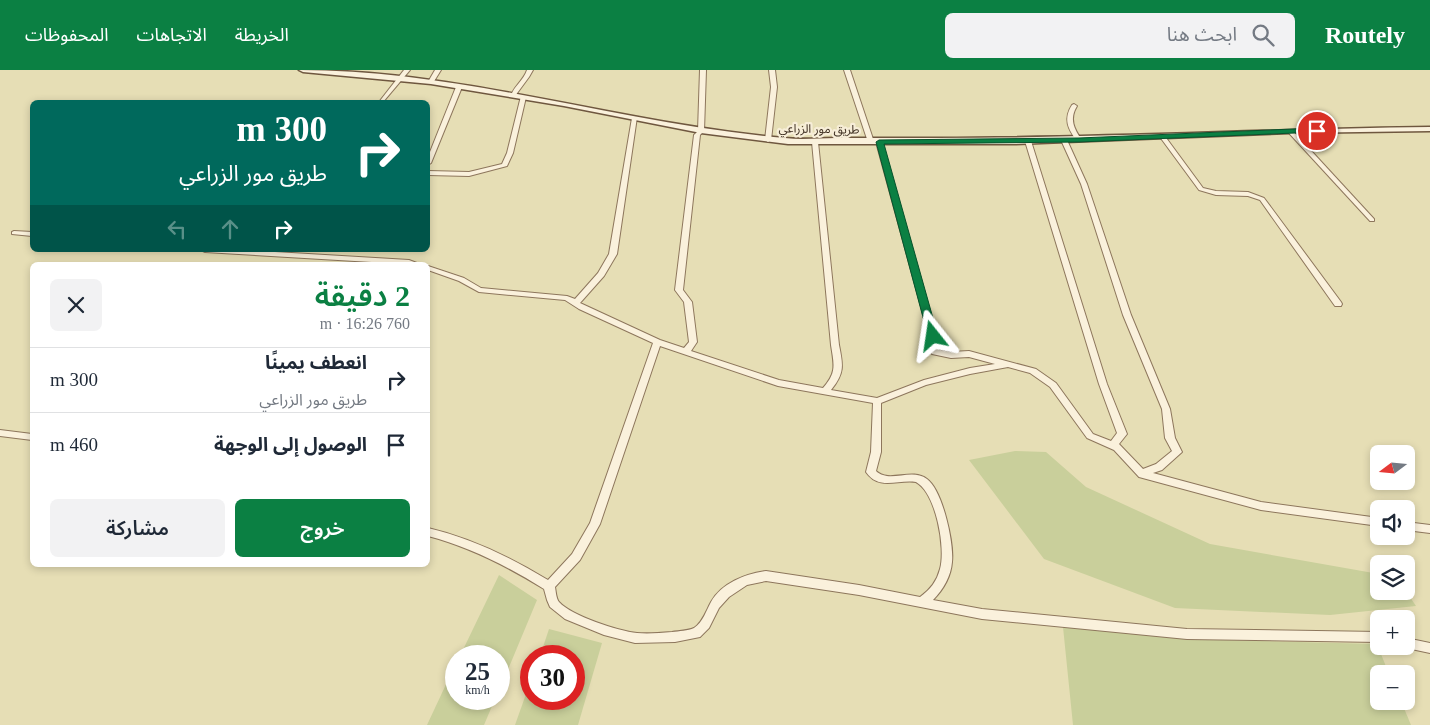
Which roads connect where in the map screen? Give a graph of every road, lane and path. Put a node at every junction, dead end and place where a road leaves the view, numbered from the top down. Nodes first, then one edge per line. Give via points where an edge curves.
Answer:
1 (303, 70) edge
2 (407, 70) edge
3 (438, 70) edge
4 (530, 70) edge
5 (703, 70) edge
6 (772, 70) edge
7 (847, 70) edge
8 (401, 78) junction
9 (431, 82) junction
10 (459, 87) junction
11 (513, 95) junction
12 (523, 97) junction
13 (383, 100) edge
14 (1074, 106) dead end
15 (635, 118) junction
16 (1430, 130) edge
17 (701, 131) junction
18 (1290, 131) junction
19 (1162, 136) junction
20 (768, 140) junction
21 (1064, 140) junction
22 (1079, 140) junction
23 (1028, 141) junction
24 (815, 142) junction
25 (875, 142) junction
26 (430, 158) edge
27 (430, 173) edge
28 (1372, 220) dead end
29 (14, 233) dead end
30 (30, 234) edge
31 (280, 252) edge
32 (409, 262) edge
33 (430, 269) edge
34 (576, 303) junction
35 (1338, 304) dead end
36 (657, 342) junction
37 (686, 352) junction
38 (1007, 365) junction
39 (825, 391) junction
40 (877, 401) junction
41 (0, 433) edge
42 (30, 438) edge
43 (1113, 445) junction
44 (1142, 474) junction
45 (1370, 521) edge
46 (1415, 527) edge
47 (1430, 529) edge
48 (430, 532) edge
49 (549, 586) junction
50 (922, 602) junction
51 (1370, 637) edge
52 (1415, 645) edge
53 (1430, 648) edge

1 - 8 street, طريق مور الزراعي
2 - 8 street
3 - 9 street
4 - 11 street
5 - 17 street
6 - 20 street via 774,87
7 - 25 street
8 - 9 street, طريق مور الزراعي
8 - 13 street
9 - 10 street, طريق مور الزراعي
10 - 11 street, طريق مور الزراعي
10 - 26 street
11 - 12 street, طريق مور الزراعي
12 - 15 street, طريق مور الزراعي
12 - 27 street via 505,165 469,174
14 - 22 street via 1068,115 1069,125
15 - 17 street, طريق مور الزراعي
15 - 34 street via 613,254
16 - 18 street, طريق مور الزراعي
17 - 20 street, طريق مور الزراعي
17 - 37 street via 697,135 679,290 688,302 694,342
18 - 19 street, طريق مور الزراعي
18 - 28 street
19 - 22 street, طريق مور الزراعي
19 - 35 street via 1200,188 1262,199
20 - 24 street, طريق مور الزراعي
21 - 22 street, طريق مور الزراعي
21 - 23 street, طريق مور الزراعي
21 - 44 street via 1084,184 1127,315 1166,409 1170,438 1177,452 1159,467
23 - 25 street, طريق مور الزراعي
23 - 43 street via 1103,384 1122,434
24 - 25 street, طريق مور الزراعي
24 - 39 street via 839,371
25 - 38 street via 935,352 969,354
29 - 30 street
31 - 32 street
33 - 34 street via 460,279 479,290 563,297
34 - 36 street
36 - 37 street
36 - 49 street via 595,524 576,557
37 - 39 street via 778,382
38 - 40 street via 924,383
38 - 43 street via 1033,370 1053,385 1090,436
39 - 40 street
40 - 50 street via 876,452 871,472 880,480 923,481 937,502 942,520 947,560 934,594
41 - 42 street
43 - 44 street
44 - 45 street via 1261,506
46 - 47 street
48 - 49 street via 456,538 501,558
49 - 50 street via 554,604 573,619 635,638 683,636 696,632 706,625 716,604 728,590 751,577 779,576
50 - 51 street via 982,614 1187,634
52 - 53 street

